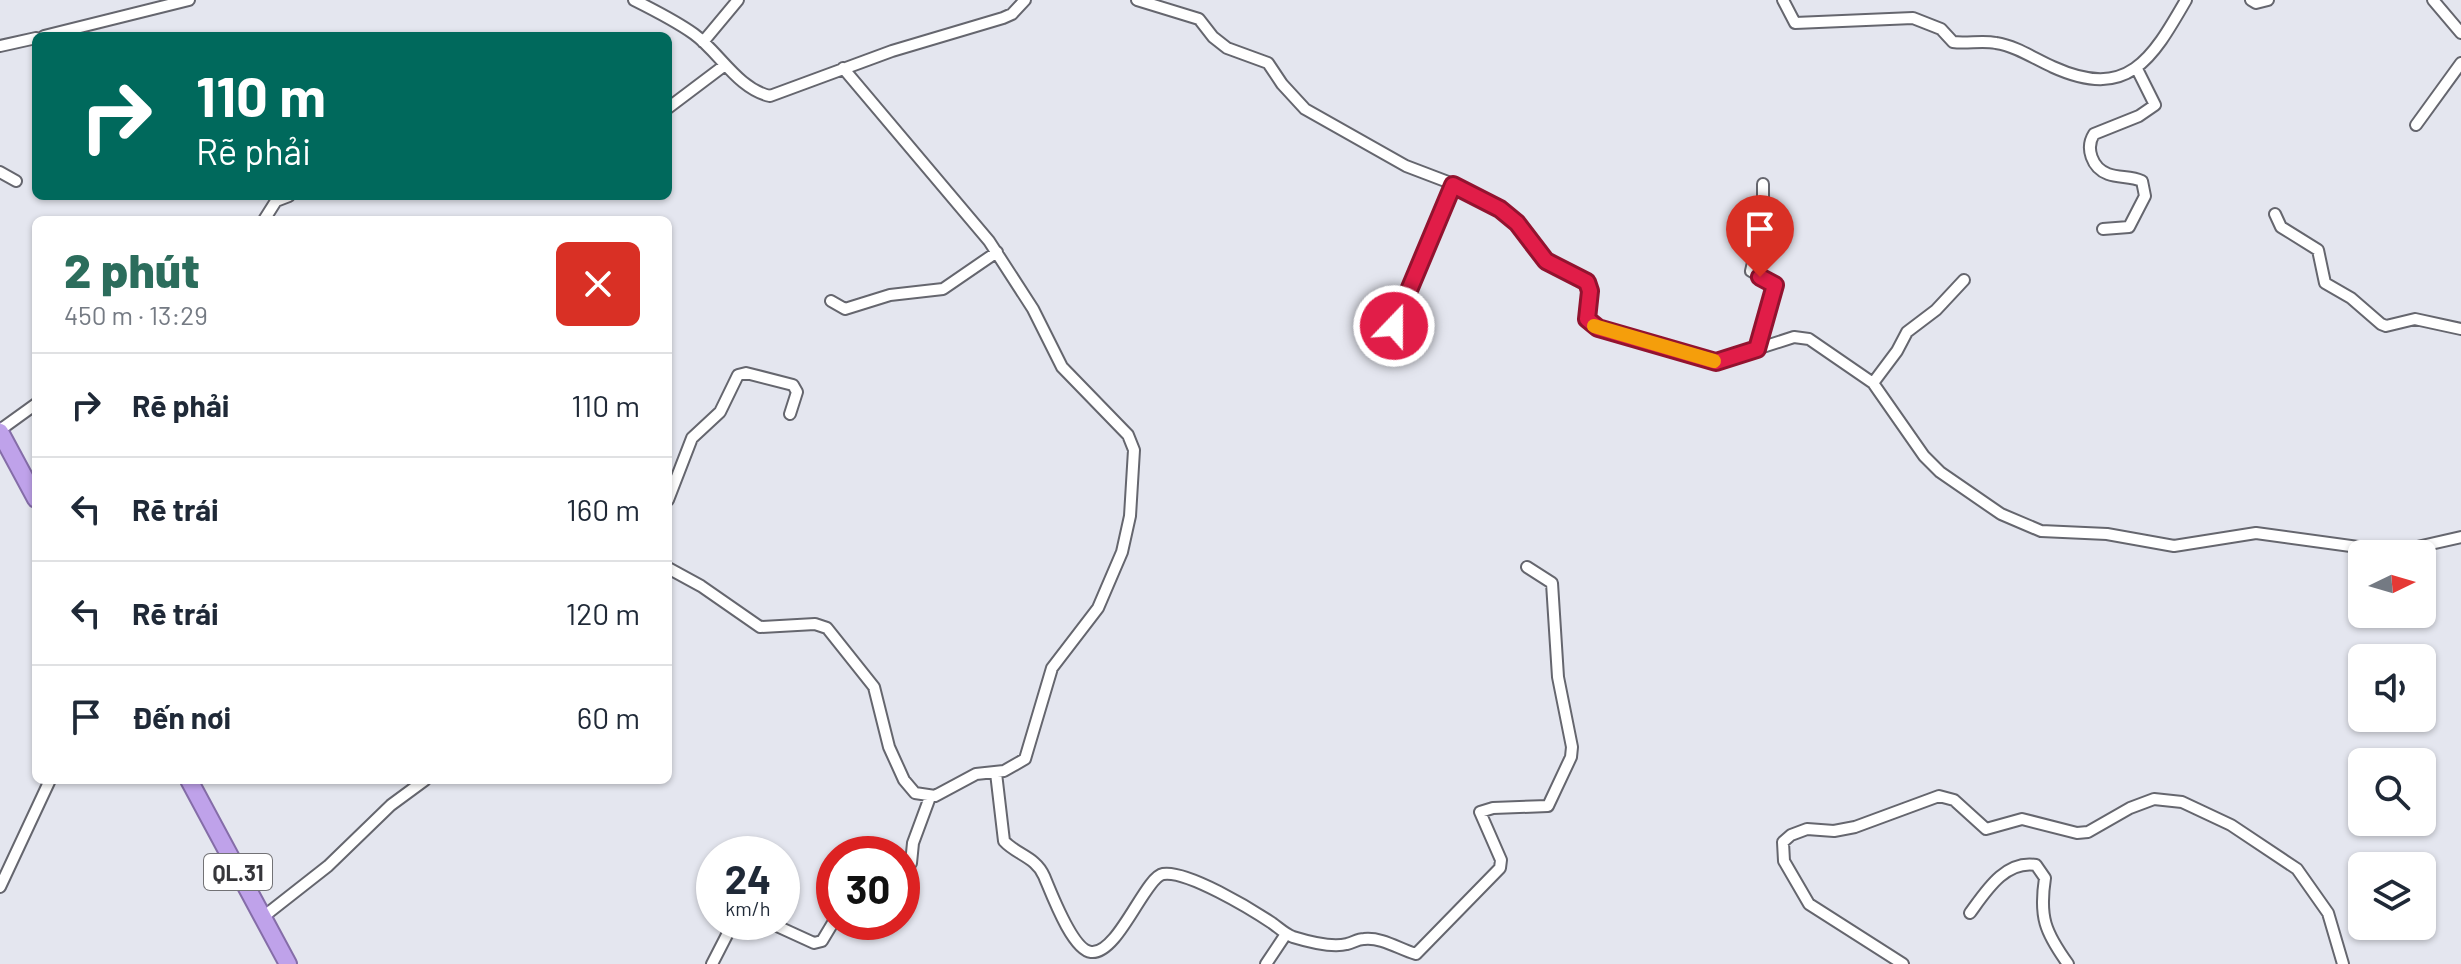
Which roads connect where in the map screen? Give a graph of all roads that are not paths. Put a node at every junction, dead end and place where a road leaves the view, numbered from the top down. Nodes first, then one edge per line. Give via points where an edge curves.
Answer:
1 (189, 0) edge
2 (634, 0) edge
3 (738, 0) edge
4 (1025, 0) edge
5 (1137, 0) edge
6 (1783, 0) edge
7 (2186, 0) edge
8 (2251, 0) edge
9 (2268, 0) edge
10 (2433, 0) edge
11 (60, 32) edge
12 (2461, 33) edge
13 (32, 39) edge
14 (703, 42) junction
15 (0, 46) edge
16 (2461, 63) edge
17 (725, 65) junction
18 (843, 68) junction
19 (2137, 69) junction
20 (672, 105) edge
21 (2416, 125) dead end
22 (0, 172) edge
23 (16, 181) dead end
24 (1763, 184) dead end
25 (1453, 185) junction
26 (279, 200) edge
27 (2275, 214) dead end
28 (267, 216) edge
29 (2103, 229) dead end
30 (997, 252) junction
31 (1964, 280) dead end
32 (831, 301) dead end
33 (1394, 326) dead end
34 (2461, 329) edge
35 (1757, 349) junction
36 (1873, 383) junction
37 (32, 407) edge
38 (790, 414) dead end
39 (0, 431) edge
40 (672, 490) edge
41 (32, 491) edge
42 (2461, 537) edge
43 (1527, 567) dead end
44 (672, 570) edge
45 (996, 773) junction
46 (48, 784) edge
47 (191, 784) edge
48 (420, 784) edge
49 (930, 797) junction
50 (916, 836) edge
51 (0, 887) edge
52 (1970, 913) dead end
53 (263, 917) junction
54 (1286, 934) junction
55 (800, 937) edge
56 (724, 940) edge
57 (823, 940) edge
58 (288, 964) edge
59 (712, 964) edge
60 (1266, 964) edge
61 (1903, 964) edge
62 (2068, 964) edge
63 (2343, 964) edge

1 - 11 street
2 - 14 street
3 - 14 street
4 - 18 street via 1003,18
5 - 25 street via 1199,19 1227,48 1268,63 1314,115 1406,166
6 - 19 street via 1795,23 1913,18 1941,29 1953,42 1997,43 2071,75 2111,80
7 - 19 street via 2162,41
8 - 9 street
10 - 12 street
13 - 15 street
14 - 17 street
16 - 21 street
17 - 18 street via 770,96
17 - 20 street
18 - 30 street
19 - 29 street via 2155,105 2094,134 2090,149 2104,172 2142,181 2145,196 2129,227
22 - 23 street
24 - 35 street via 1763,219 1751,270 1775,285
25 - 33 street
25 - 35 street via 1500,209 1546,261 1587,282 1586,314 1594,326 1716,362
26 - 28 street
27 - 34 street via 2281,227 2318,250 2325,283 2381,324 2415,319
30 - 32 street via 943,289 890,295 845,309
30 - 45 street via 1062,367 1128,435 1135,472 1122,552 1098,608 1052,668 1025,759
31 - 36 street via 1907,332
35 - 36 street via 1794,337 1809,339
36 - 42 street via 1940,472 2001,514 2041,531 2107,534 2174,546 2256,533 2380,550
37 - 39 street
38 - 40 street via 797,392 793,385 738,375 720,412 692,438
39 - 41 highway
43 - 54 street via 1552,583 1558,677 1571,739 1571,757 1552,804 1480,812 1500,868 1419,953 1376,939 1342,945
44 - 49 street via 760,627 827,628 878,693 889,747 908,787
45 - 49 street via 976,774
45 - 54 street via 1004,841 1040,868 1066,925 1084,949 1100,950 1132,916 1150,883 1167,873 1217,893
46 - 51 street
47 - 53 highway, QL.31
48 - 53 street
49 - 50 street
52 - 62 street via 2000,876 2015,866 2036,865 2045,878 2044,926
53 - 58 highway, QL.31
54 - 60 street
55 - 57 street via 814,943
56 - 59 street
61 - 63 street via 1809,904 1784,861 1787,837 1807,829 1855,827 1939,796 1954,800 1986,829 2022,819 2077,833 2154,799 2170,799 2231,825 2297,869 2328,913

